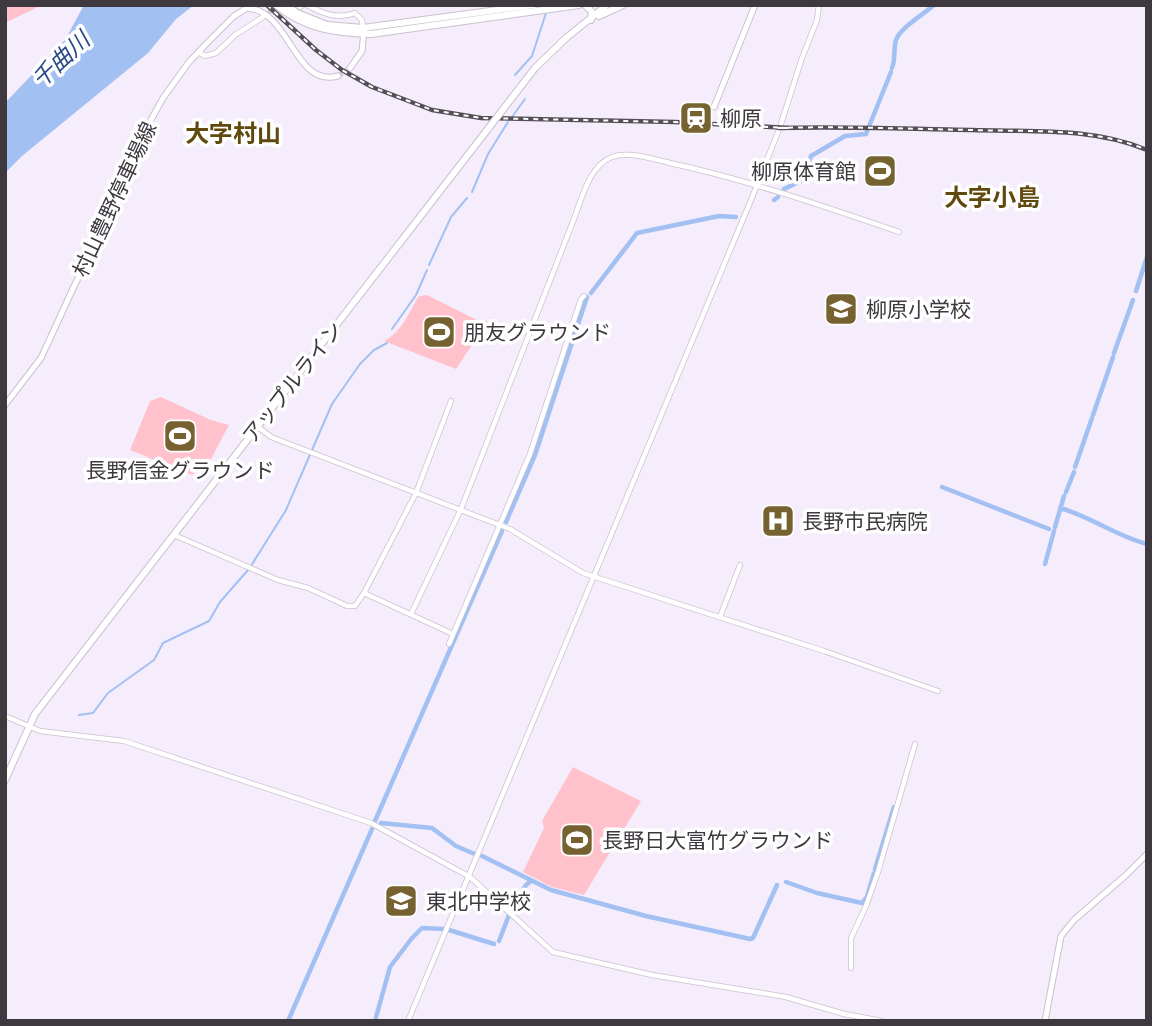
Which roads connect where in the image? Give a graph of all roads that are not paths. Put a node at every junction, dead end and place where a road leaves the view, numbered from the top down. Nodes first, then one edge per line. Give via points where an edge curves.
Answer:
1 (276, 5) edge
2 (286, 5) edge
3 (534, 5) edge
4 (579, 5) edge
5 (584, 5) edge
6 (607, 5) edge
7 (623, 5) edge
8 (755, 5) edge
9 (819, 5) edge
10 (303, 6) edge
11 (263, 17) tunnel mouth
12 (592, 19) junction
13 (364, 31) junction
14 (200, 53) junction
15 (350, 68) tunnel mouth
16 (338, 76) dead end
17 (713, 107) dead end
18 (756, 185) junction
19 (899, 232) dead end
20 (584, 296) dead end
21 (451, 401) dead end
22 (5, 405) edge
23 (258, 427) junction
24 (416, 493) junction
25 (461, 509) junction
26 (500, 525) junction
27 (174, 535) junction
28 (740, 565) dead end
29 (595, 577) junction
30 (364, 593) junction
31 (411, 614) junction
32 (720, 617) junction
33 (453, 634) junction
34 (449, 644) dead end
35 (938, 691) dead end
36 (5, 716) edge
37 (28, 727) junction
38 (915, 744) dead end
39 (5, 780) edge
40 (1147, 854) edge
41 (470, 877) junction
42 (851, 968) dead end
43 (408, 1021) edge
44 (882, 1021) edge
45 (1045, 1021) edge

1 - 13 highway via 318,29
2 - 13 highway via 327,25
3 - 13 highway
4 - 13 highway
5 - 12 highway
6 - 12 highway, アップルライン
7 - 12 highway
8 - 17 main road
9 - 18 street
10 - 13 street via 332,16 355,13
11 - 14 street via 210,56
12 - 23 highway, アップルライン, bridge via 535,68
13 - 15 main road via 362,51
14 - 16 main road, 村山豊野停車場線 via 234,16 255,9 282,29 303,63 315,73
14 - 22 main road, 村山豊野停車場線 via 167,92 139,139 106,228 41,358
18 - 19 street
18 - 25 street via 639,156 613,156 598,166
18 - 29 street
20 - 26 street via 530,454
21 - 24 street
23 - 24 street via 271,437
23 - 27 highway, アップルライン
24 - 25 street
24 - 30 street
25 - 26 street
25 - 31 street
26 - 29 street
26 - 33 street
27 - 30 street via 347,606 355,606
27 - 37 highway, アップルライン
28 - 32 street
29 - 32 street
29 - 41 street
30 - 31 street
31 - 33 street
32 - 35 street
33 - 34 street
36 - 37 street
37 - 39 highway, アップルライン
37 - 41 street via 124,741 327,807 371,823
38 - 42 street via 866,906 851,938
40 - 45 main road via 1061,936
41 - 43 street
41 - 44 street via 553,952 652,975 786,997

